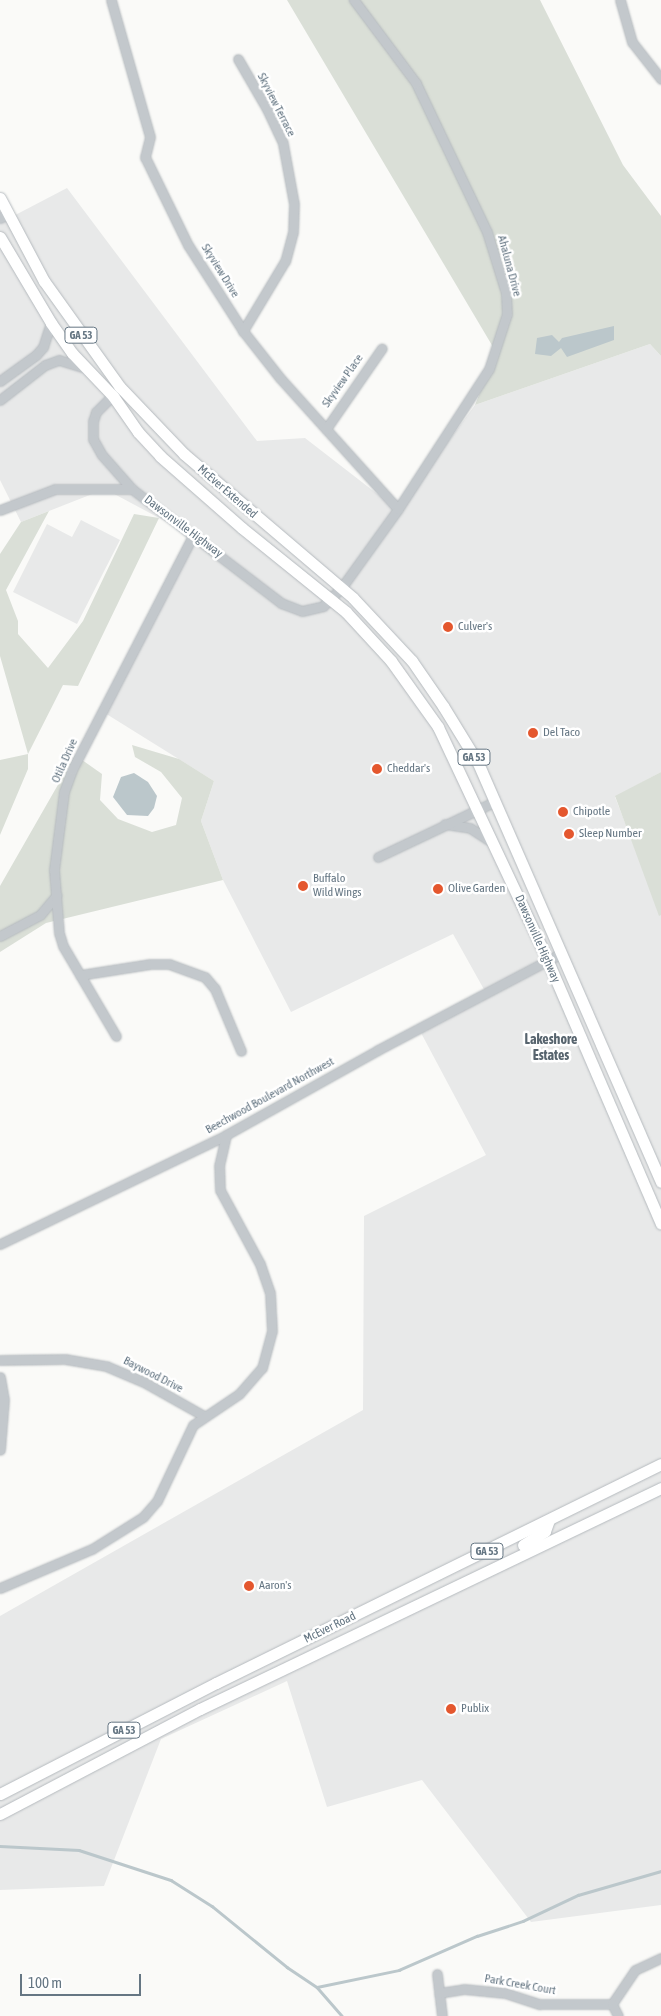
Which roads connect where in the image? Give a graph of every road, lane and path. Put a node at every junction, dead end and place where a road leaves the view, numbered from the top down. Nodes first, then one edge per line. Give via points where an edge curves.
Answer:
1 (111, 0) edge
2 (354, 0) edge
3 (620, 0) edge
4 (238, 59) dead end
5 (661, 79) edge
6 (0, 198) edge
7 (4, 216) edge
8 (0, 237) edge
9 (51, 323) junction
10 (243, 331) junction
11 (382, 348) dead end
12 (19, 366) junction
13 (88, 369) junction
14 (28, 377) junction
15 (0, 381) edge
16 (117, 392) junction
17 (0, 400) edge
18 (326, 429) junction
19 (132, 489) junction
20 (398, 509) junction
21 (0, 510) edge
22 (194, 536) junction
23 (342, 587) junction
24 (332, 600) junction
25 (494, 802) junction
26 (478, 808) junction
27 (445, 824) junction
28 (495, 845) junction
29 (378, 857) dead end
30 (57, 895) junction
31 (0, 936) edge
32 (560, 954) junction
33 (547, 959) junction
34 (80, 975) junction
35 (116, 1036) dead end
36 (240, 1051) dead end
37 (629, 1108) junction
38 (614, 1115) junction
39 (226, 1136) junction
40 (661, 1182) edge
41 (661, 1224) edge
42 (0, 1244) edge
43 (0, 1360) edge
44 (0, 1377) edge
45 (204, 1416) junction
46 (0, 1450) edge
47 (661, 1464) edge
48 (661, 1488) edge
49 (549, 1520) junction
50 (458, 1584) junction
51 (0, 1588) edge
52 (0, 1794) edge
53 (0, 1814) edge
54 (661, 1958) edge
55 (437, 1974) dead end
56 (439, 1992) junction
57 (612, 2004) junction
58 (566, 2005) junction
59 (442, 2016) edge
60 (565, 2016) edge
61 (618, 2016) edge

1 - 10 street, Skyview Drive via 150,137 145,156 188,244
2 - 20 street, Ahaluna Drive via 398,55 430,108 487,232 506,293 507,314 489,369
3 - 5 street via 632,42
4 - 10 street, Skyview Terrace via 283,144 294,204 293,232 285,261
6 - 7 main road, Dawsonville Highway / GA 53
7 - 16 main road, Dawsonville Highway / GA 53
8 - 9 main road, Dawsonville Highway / GA 53
9 - 12 street via 43,346
9 - 13 main road, Dawsonville Highway / GA 53
10 - 18 street, Skyview Drive
11 - 18 street, Skyview Place
12 - 14 street
12 - 15 street
13 - 14 street via 59,360
13 - 16 main road, Dawsonville Highway / GA 53
14 - 17 street
16 - 19 street, Dawsonville Highway via 96,412 93,439 102,455
16 - 23 main road, McEver Extended / GA 53 via 184,454
16 - 24 main road, Dawsonville Highway / GA 53 via 138,432 160,456 242,528
18 - 20 street, Skyview Drive
19 - 21 street via 55,489
19 - 22 street, Dawsonville Highway
20 - 23 street, Ahaluna Drive
22 - 24 street, Dawsonville Highway via 291,608 314,609
22 - 30 street, Otila Drive via 64,792 54,870
23 - 24 street, Ahaluna Drive
23 - 25 main road, Dawsonville Highway / GA 53 via 412,661 444,706 478,763
24 - 26 main road, Dawsonville Highway / GA 53 via 376,643 423,705 452,754
25 - 26 street
25 - 32 main road, Dawsonville Highway / GA 53
26 - 27 street
26 - 28 main road, Dawsonville Highway / GA 53
27 - 28 street via 470,828
27 - 29 street
28 - 33 main road, Dawsonville Highway / GA 53
30 - 31 street via 40,915
30 - 34 street, Otila Drive via 59,933
32 - 33 street, Beechwood Boulevard Northwest
32 - 37 main road, Dawsonville Highway / GA 53
33 - 38 main road, Dawsonville Highway / GA 53
33 - 39 street, Beechwood Boulevard Northwest
34 - 35 street, Otila Drive
34 - 36 street via 169,964 205,977 215,989
37 - 38 main road
37 - 40 main road, Dawsonville Highway / GA 53
38 - 41 main road, Dawsonville Highway / GA 53
39 - 42 street, Beechwood Boulevard Northwest
39 - 45 street via 219,1166 220,1190 260,1264 270,1293 272,1331 262,1368 251,1382
43 - 45 street, Baywood Drive via 65,1359 106,1366 142,1381
44 - 46 street via 4,1400
45 - 51 street via 186,1438 158,1501 143,1517 92,1549
47 - 49 main road, McEver Road / GA 53
48 - 50 main road, McEver Road / GA 53
49 - 50 main road via 541,1535 470,1572
49 - 52 main road, McEver Road / GA 53 via 216,1683
50 - 53 main road, McEver Road / GA 53 via 200,1709
54 - 57 street via 635,1970
55 - 56 street
56 - 58 street, Park Creek Court via 464,1989 505,1993 539,2004
56 - 59 street
57 - 58 street, Park Creek Court
57 - 61 street
58 - 60 street, Park Creek Court

